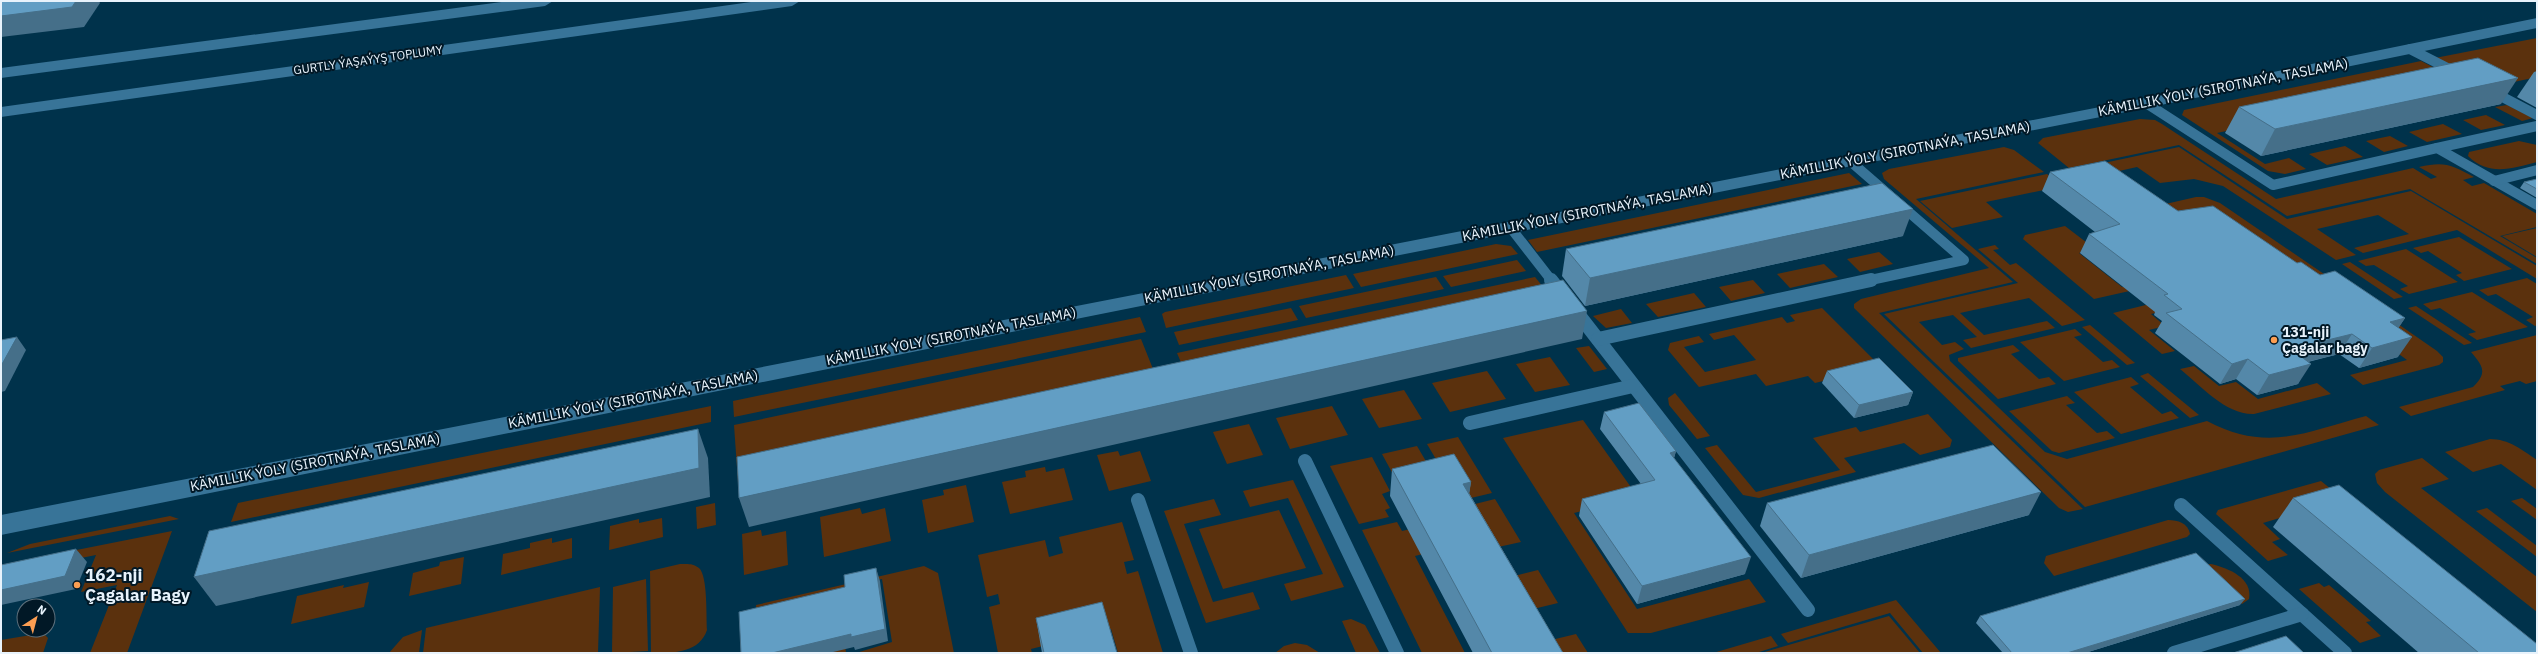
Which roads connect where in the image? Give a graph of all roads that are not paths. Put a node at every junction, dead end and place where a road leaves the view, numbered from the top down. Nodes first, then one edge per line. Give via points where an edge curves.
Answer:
1 (545, 1) edge
2 (792, 1) edge
3 (734, 5) edge
4 (2537, 23) edge
5 (2410, 49) junction
6 (1, 73) edge
7 (2466, 78) edge
8 (2480, 86) edge
9 (2146, 103) junction
10 (1, 112) edge
11 (2537, 114) edge
12 (2537, 126) edge
13 (2437, 148) junction
14 (1850, 161) junction
15 (2537, 170) edge
16 (2494, 181) junction
17 (2537, 205) edge
18 (1510, 227) junction
19 (1598, 339) junction
20 (1633, 386) junction
21 (1470, 423) dead end
22 (1305, 461) dead end
23 (1138, 500) dead end
24 (2181, 505) dead end
25 (1, 525) edge
26 (1808, 610) dead end
27 (2302, 614) junction
28 (1191, 653) edge
29 (1397, 653) edge
30 (2174, 653) edge
31 (2345, 653) edge

1 - 6 street
2 - 3 street, GURTLY ÝAŞAÝYŞ TOPLUMY
3 - 10 street, GURTLY ÝAŞAÝYŞ TOPLUMY
4 - 5 street, KÄMILLIK ÝOLY (SIROTNAÝA, TASLAMA)
5 - 7 lane
5 - 9 street, KÄMILLIK ÝOLY (SIROTNAÝA, TASLAMA)
8 - 11 lane
9 - 13 lane via 2273,185
9 - 14 street, KÄMILLIK ÝOLY (SIROTNAÝA, TASLAMA)
12 - 13 lane
13 - 16 lane
14 - 18 street, KÄMILLIK ÝOLY (SIROTNAÝA, TASLAMA)
14 - 19 lane via 1964,260
15 - 16 lane
16 - 17 lane
18 - 19 lane
18 - 25 street, KÄMILLIK ÝOLY (SIROTNAÝA, TASLAMA)
19 - 20 lane
20 - 21 lane
20 - 26 lane
22 - 29 lane
23 - 28 lane
24 - 27 lane
27 - 30 lane
27 - 31 lane

